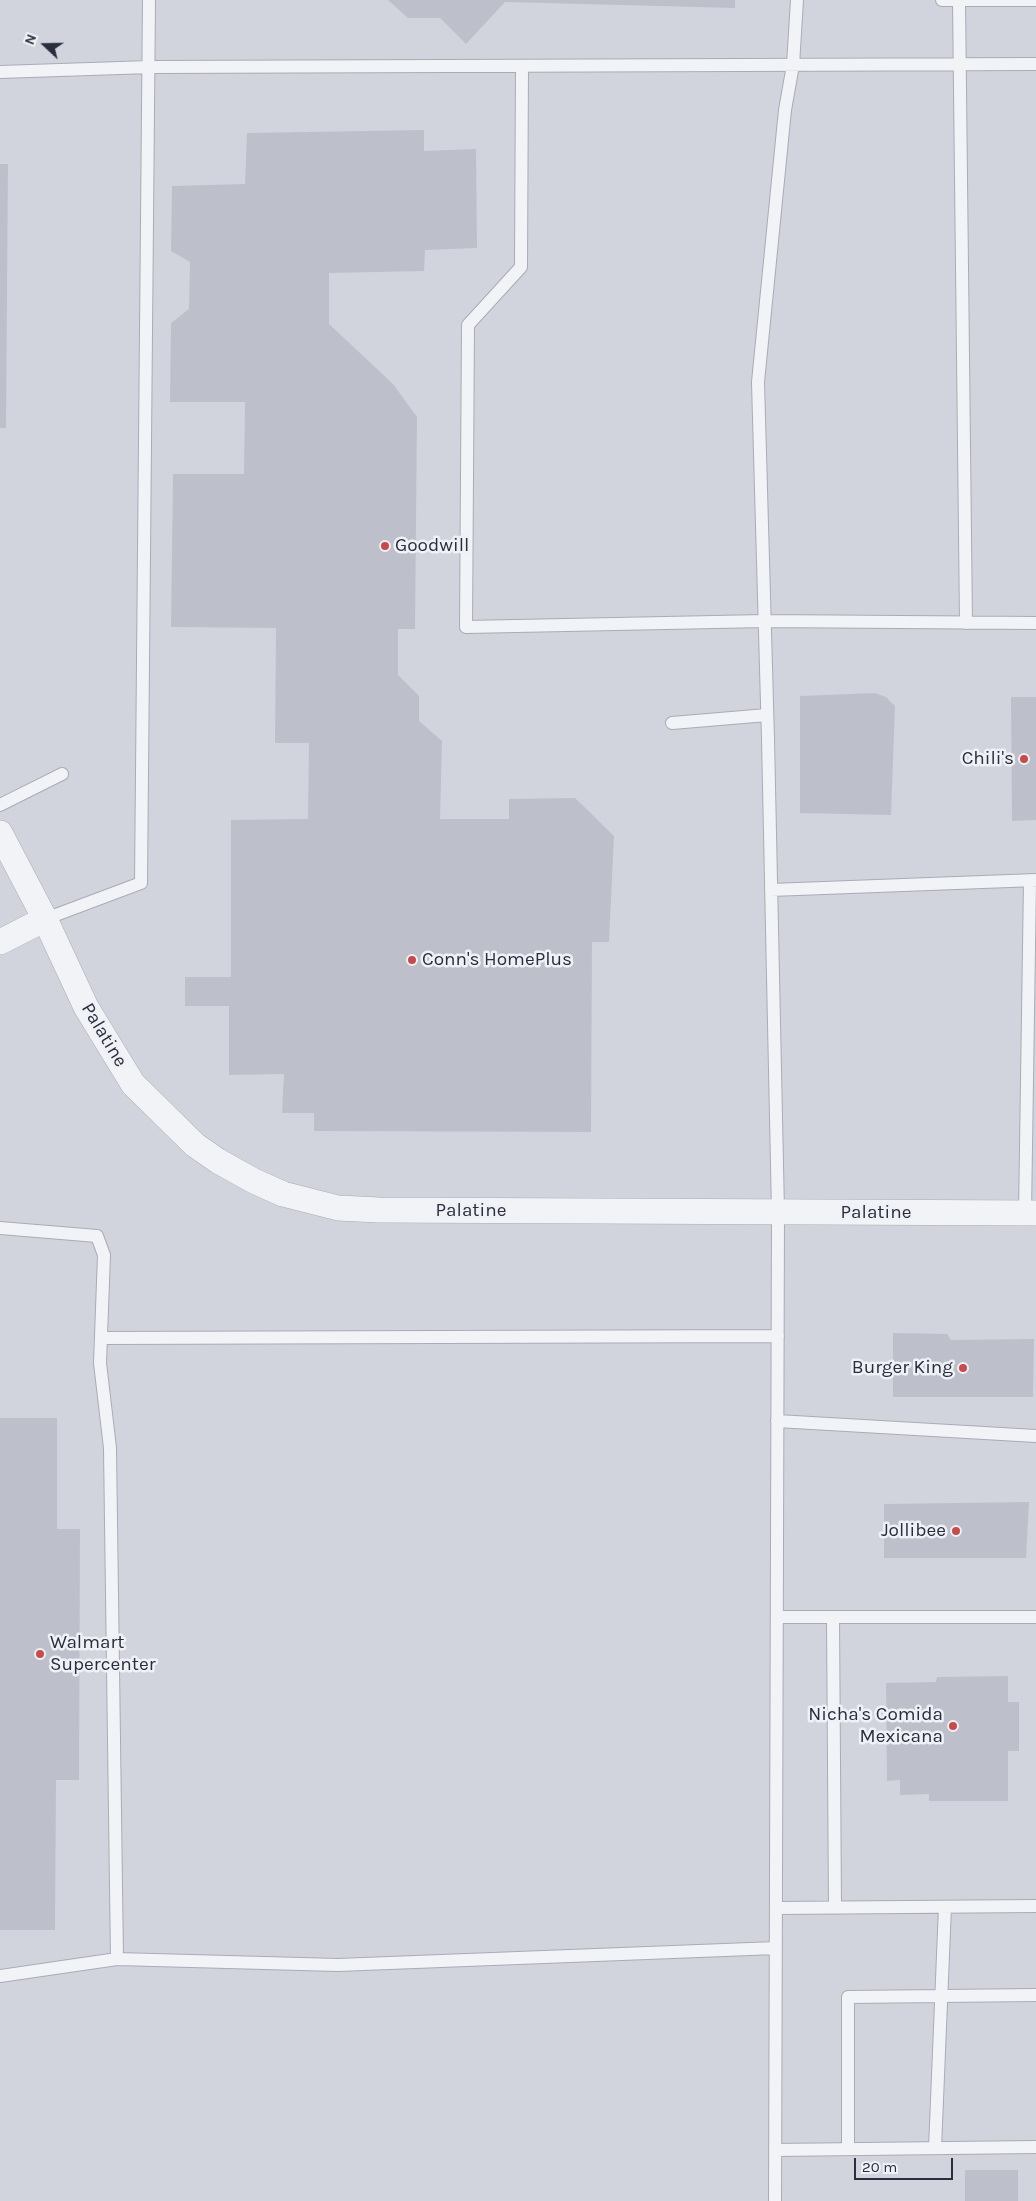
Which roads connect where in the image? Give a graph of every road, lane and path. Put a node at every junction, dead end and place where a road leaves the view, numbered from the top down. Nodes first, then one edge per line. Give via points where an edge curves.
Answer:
1 (149, 0) edge
2 (797, 0) edge
3 (942, 0) edge
4 (959, 0) edge
5 (1036, 0) edge
6 (1036, 64) edge
7 (793, 65) junction
8 (959, 65) junction
9 (522, 66) junction
10 (150, 67) junction
11 (0, 72) edge
12 (764, 621) junction
13 (966, 623) junction
14 (1036, 623) edge
15 (767, 715) junction
16 (672, 724) dead end
17 (62, 774) dead end
18 (0, 805) edge
19 (0, 833) edge
20 (1033, 880) edge
21 (771, 890) junction
22 (45, 919) junction
23 (0, 942) edge
24 (778, 1212) junction
25 (1031, 1213) edge
26 (0, 1228) edge
27 (778, 1336) junction
28 (101, 1338) junction
29 (777, 1421) junction
30 (1036, 1436) edge
31 (777, 1617) junction
32 (833, 1617) junction
33 (1036, 1617) edge
34 (1036, 1906) edge
35 (945, 1907) junction
36 (776, 1908) junction
37 (835, 1908) junction
38 (776, 1948) junction
39 (117, 1959) junction
40 (0, 1976) edge
41 (1036, 1995) edge
42 (942, 1996) junction
43 (1036, 2147) edge
44 (935, 2148) junction
45 (848, 2149) junction
46 (775, 2150) junction
47 (775, 2201) edge

1 - 10 lane
2 - 7 lane
3 - 4 lane
4 - 5 lane
4 - 8 lane
6 - 8 lane
7 - 8 lane
7 - 9 lane
7 - 12 lane via 785,110 758,382
8 - 13 lane
9 - 10 lane
9 - 12 lane via 521,267 468,325 466,627
10 - 11 lane
10 - 22 lane via 141,882
12 - 13 lane
12 - 15 lane
13 - 14 lane
15 - 16 lane
15 - 21 lane
17 - 18 lane
19 - 22 street, Palatine
20 - 21 lane
20 - 25 lane
21 - 24 lane
22 - 23 street
22 - 24 street, Palatine via 86,1007 133,1084 195,1145 225,1165 283,1194 338,1208 379,1210
24 - 25 street, Palatine
24 - 27 lane
26 - 28 lane via 96,1236 104,1255
27 - 28 lane
27 - 29 lane
28 - 39 lane via 100,1363 110,1448
29 - 30 lane
29 - 31 lane
31 - 32 lane
31 - 36 lane
32 - 33 lane
32 - 37 lane
34 - 35 lane
35 - 37 lane
35 - 42 lane
36 - 37 lane
36 - 38 lane
38 - 39 lane via 338,1966
38 - 46 lane
39 - 40 lane
41 - 42 lane
42 - 44 lane
42 - 45 lane via 848,1997
43 - 44 lane
44 - 45 lane
45 - 46 lane
46 - 47 lane

